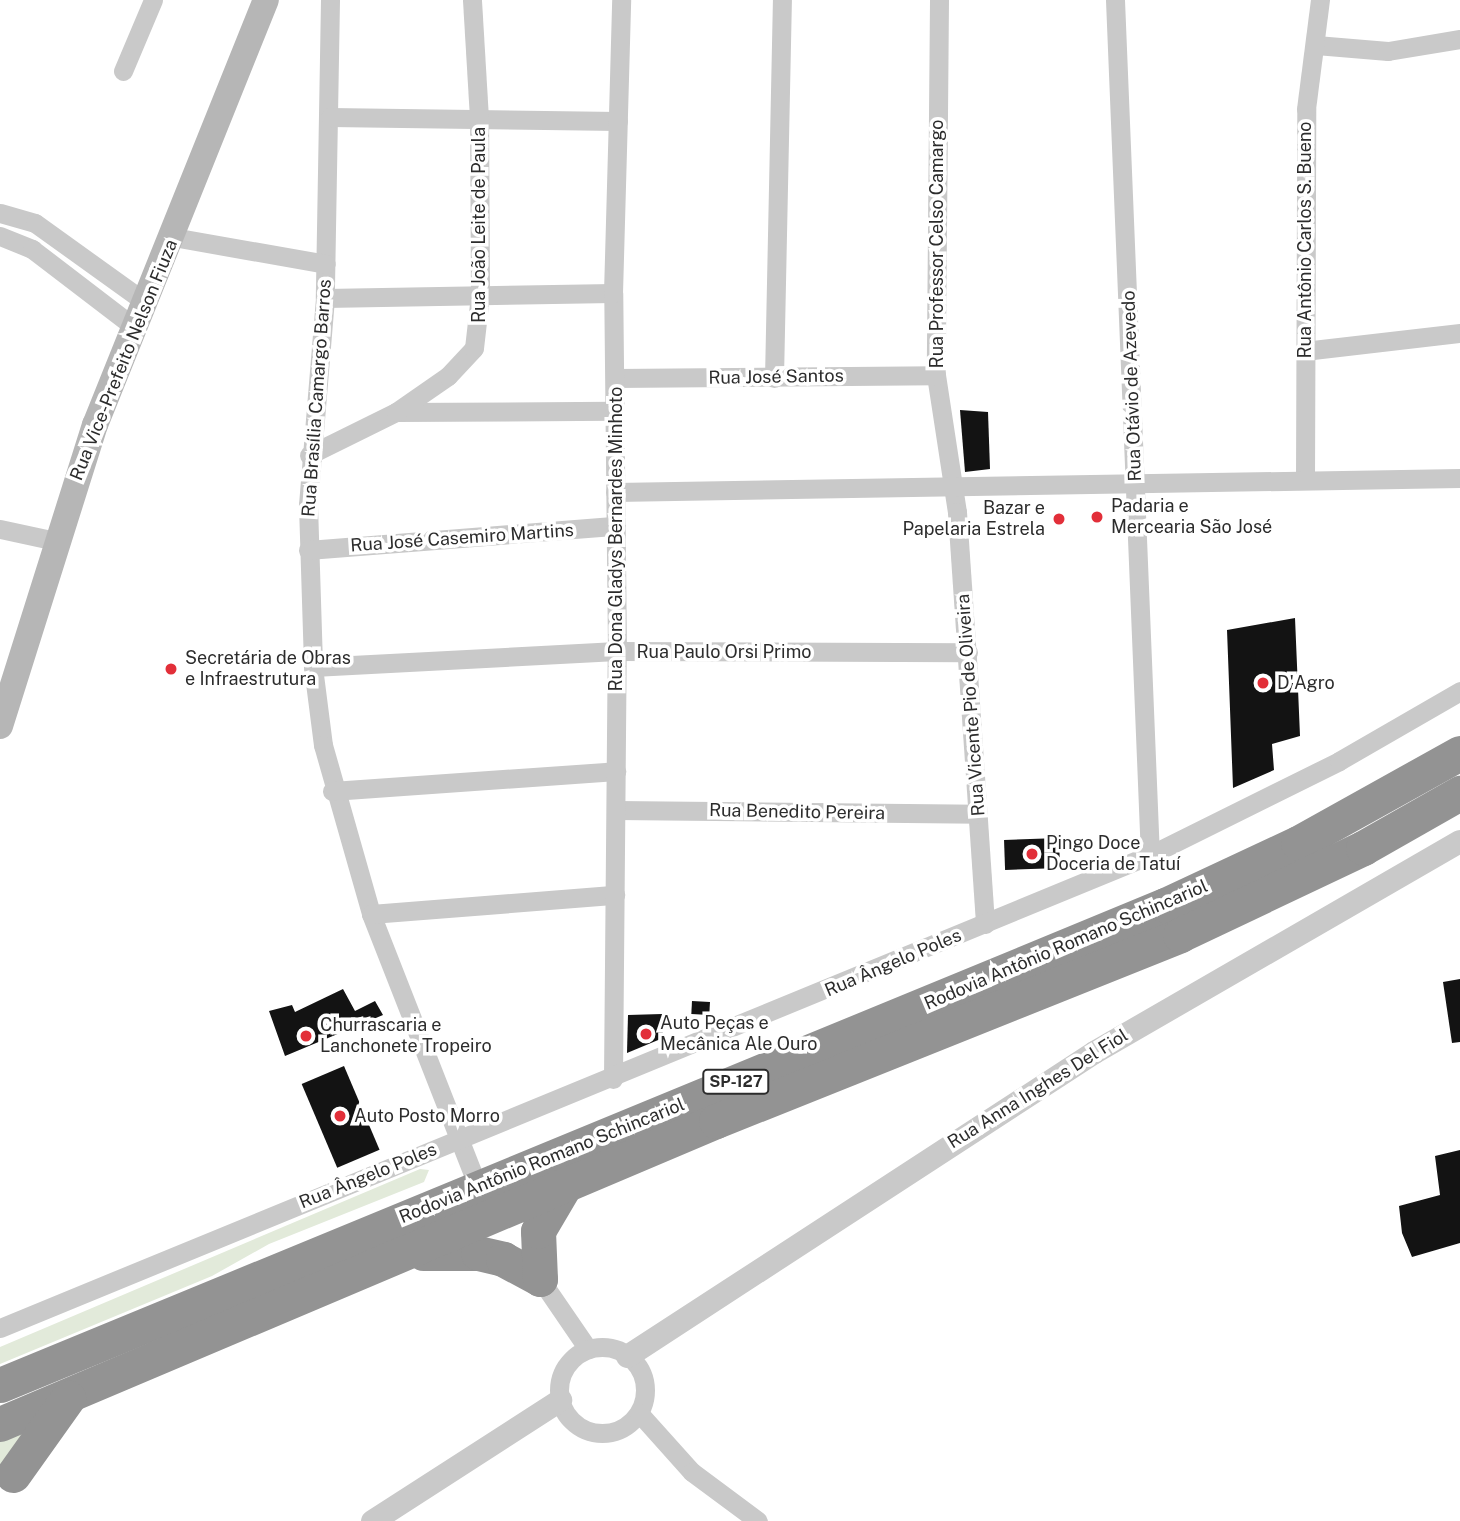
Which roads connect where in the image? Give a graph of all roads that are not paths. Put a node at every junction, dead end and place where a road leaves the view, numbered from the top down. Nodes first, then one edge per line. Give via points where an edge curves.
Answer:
1 (153, 0) edge
2 (265, 0) edge
3 (330, 0) edge
4 (472, 0) edge
5 (621, 0) edge
6 (782, 0) edge
7 (940, 0) edge
8 (1115, 0) edge
9 (1320, 0) edge
10 (1460, 39) edge
11 (1316, 45) junction
12 (123, 71) dead end
13 (330, 117) junction
14 (479, 118) junction
15 (618, 121) junction
16 (0, 213) edge
17 (0, 236) edge
18 (173, 237) junction
19 (326, 264) junction
20 (613, 293) junction
21 (480, 295) junction
22 (326, 298) junction
23 (145, 302) junction
24 (134, 327) junction
25 (1460, 333) edge
26 (1304, 351) junction
27 (936, 375) junction
28 (774, 377) junction
29 (615, 378) junction
30 (614, 411) junction
31 (396, 412) junction
32 (309, 455) junction
33 (1460, 478) edge
34 (1305, 480) junction
35 (1136, 483) junction
36 (953, 486) junction
37 (615, 492) junction
38 (616, 526) junction
39 (0, 529) edge
40 (56, 541) junction
41 (309, 550) junction
42 (617, 651) junction
43 (968, 652) junction
44 (313, 667) junction
45 (1460, 691) edge
46 (0, 726) edge
47 (1460, 753) edge
48 (616, 771) junction
49 (332, 792) junction
50 (1460, 793) edge
51 (616, 810) junction
52 (978, 814) junction
53 (1460, 841) edge
54 (1150, 855) junction
55 (614, 895) junction
56 (371, 914) junction
57 (985, 924) junction
58 (613, 1079) junction
59 (459, 1140) junction
60 (565, 1185) junction
61 (478, 1187) junction
62 (402, 1254) junction
63 (540, 1279) junction
64 (0, 1328) edge
65 (588, 1349) junction
66 (627, 1356) junction
67 (0, 1385) edge
68 (69, 1396) junction
69 (560, 1400) junction
70 (639, 1413) junction
71 (0, 1424) edge
72 (7, 1478) edge
73 (372, 1521) edge
74 (758, 1521) edge

1 - 12 street
2 - 18 main road, Rua Vice-Prefeito Nelson Fiuza
3 - 13 street, Rua Brasília Camargo Barros
4 - 14 street, Rua João Leite de Paula
5 - 15 street, Rua Dona Gladys Bernardes Minhoto
6 - 28 street
7 - 27 street, Rua Professor Celso Camargo
8 - 35 street, Rua Otávio de Azevedo
9 - 11 street, Rua Antônio Carlos S. Bueno
10 - 11 street via 1388,51
11 - 26 street, Rua Antônio Carlos S. Bueno via 1306,109
13 - 14 street
13 - 19 street, Rua Brasília Camargo Barros
14 - 15 street
14 - 21 street, Rua João Leite de Paula
15 - 20 street, Rua Dona Gladys Bernardes Minhoto
16 - 23 street via 35,223
17 - 24 street via 32,249
18 - 19 street
18 - 23 main road, Rua Vice-Prefeito Nelson Fiuza
19 - 22 street, Rua Brasília Camargo Barros
20 - 21 street
20 - 29 street, Rua Dona Gladys Bernardes Minhoto
21 - 22 street
21 - 31 street, Rua João Leite de Paula via 478,332 464,362
22 - 32 street, Rua Brasília Camargo Barros
23 - 24 main road, Rua Vice-Prefeito Nelson Fiuza
24 - 40 main road, Rua Vice-Prefeito Nelson Fiuza
25 - 26 street
26 - 34 street, Rua Antônio Carlos S. Bueno
27 - 28 street, Rua José Santos
27 - 36 street, Rua Professor Celso Camargo
28 - 29 street, Rua José Santos
29 - 30 street, Rua Dona Gladys Bernardes Minhoto
30 - 31 street, Rua João Leite de Paula
30 - 37 street, Rua Dona Gladys Bernardes Minhoto
31 - 32 street, Rua João Leite de Paula
32 - 41 street, Rua Brasília Camargo Barros
33 - 34 street
34 - 35 street
35 - 36 street
35 - 54 street, Rua Otávio de Azevedo
36 - 37 street
36 - 43 street, Rua Vicente Pio de Oliveira
37 - 38 street, Rua Dona Gladys Bernardes Minhoto
38 - 41 street, Rua José Casemiro Martins
38 - 42 street, Rua Dona Gladys Bernardes Minhoto
39 - 40 street
40 - 46 main road, Rua Vice-Prefeito Nelson Fiuza
41 - 44 street, Rua Brasília Camargo Barros
42 - 43 street, Rua Paulo Orsi Primo
42 - 44 street, Rua Paulo Orsi Primo
42 - 48 street, Rua Dona Gladys Bernardes Minhoto
43 - 52 street, Rua Vicente Pio de Oliveira
44 - 49 street, Rua Brasília Camargo Barros
45 - 54 street, Rua Ângelo Poles via 1339,761
47 - 61 highway, Rodovia Antônio Romano Schincariol / SP-127 via 1298,843 1165,905
48 - 49 street
48 - 51 street, Rua Dona Gladys Bernardes Minhoto
49 - 56 street, Rua Brasília Camargo Barros
50 - 60 highway, Rodovia Antônio Romano Schincariol / SP-127 via 1363,848 1180,935
51 - 52 street, Rua Benedito Pereira
51 - 55 street, Rua Dona Gladys Bernardes Minhoto
52 - 57 street, Rua Vicente Pio de Oliveira
53 - 66 street, Rua Anna Inghes Del Fiol via 1094,1052
54 - 57 street, Rua Ângelo Poles
55 - 56 street
55 - 58 street, Rua Dona Gladys Bernardes Minhoto
56 - 59 street, Rua Brasília Camargo Barros
57 - 58 street, Rua Ângelo Poles
58 - 59 street, Rua Ângelo Poles
59 - 61 street, Rua Brasília Camargo Barros
59 - 64 street, Rua Ângelo Poles
60 - 62 highway, Rodovia Antônio Romano Schincariol / SP-127
60 - 63 highway via 538,1231
61 - 67 highway, Rodovia Antônio Romano Schincariol / SP-127
62 - 63 highway via 478,1253 503,1259
62 - 68 highway, Rodovia Antônio Romano Schincariol / SP-127
63 - 65 street
65 - 66 street via 605,1347
65 - 69 street via 566,1366 560,1379
66 - 70 street via 645,1384
68 - 71 highway, Rodovia Antônio Romano Schincariol / SP-127
68 - 72 highway
69 - 70 street via 569,1419 592,1433 620,1430
69 - 73 street
70 - 74 street via 692,1472

